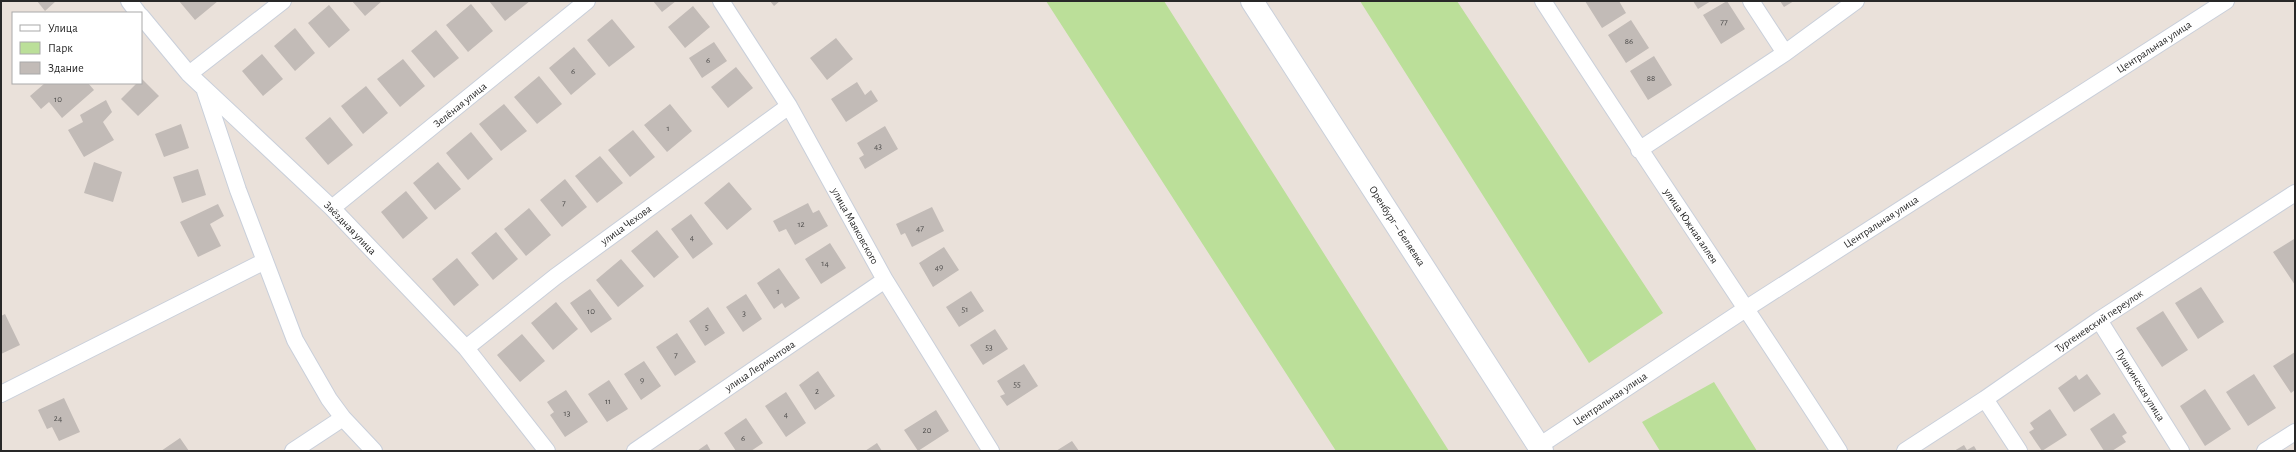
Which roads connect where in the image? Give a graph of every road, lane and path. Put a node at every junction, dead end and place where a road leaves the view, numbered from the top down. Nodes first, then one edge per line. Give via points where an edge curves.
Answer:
1 (129, 1) edge
2 (283, 1) edge
3 (588, 1) edge
4 (720, 1) edge
5 (1252, 1) edge
6 (1544, 1) edge
7 (1751, 1) edge
8 (1856, 1) edge
9 (2226, 1) edge
10 (137, 12) edge
11 (142, 17) edge
12 (1785, 53) junction
13 (189, 74) junction
14 (205, 89) junction
15 (789, 106) junction
16 (1639, 150) junction
17 (2295, 193) edge
18 (332, 208) junction
19 (265, 261) junction
20 (885, 280) junction
21 (1747, 308) junction
22 (2099, 320) junction
23 (466, 348) junction
24 (1, 394) edge
25 (1985, 399) junction
26 (343, 418) junction
27 (2295, 432) edge
28 (984, 449) edge
29 (1541, 449) edge
30 (293, 451) edge
31 (374, 451) edge
32 (547, 451) edge
33 (635, 451) edge
34 (1839, 451) edge
35 (1905, 451) edge
36 (2019, 451) edge
37 (2181, 451) edge
38 (2265, 451) edge

1 - 10 street
2 - 13 street
3 - 18 street, Зелёная улица
4 - 15 street, улица Маяковского
5 - 29 main road, Оренбург – Беляевка
6 - 16 street, улица Южная аллея
7 - 12 street
8 - 12 street
9 - 21 street, Центральная улица
11 - 13 street, Звёздная улица
12 - 16 street
13 - 14 street, Звёздная улица
14 - 18 street, Звёздная улица
14 - 19 street via 228,162
15 - 20 street, улица Маяковского
15 - 23 street, улица Чехова via 556,277
16 - 21 street, улица Южная аллея
17 - 22 street, Тургеневский переулок
18 - 23 street, Звёздная улица
19 - 24 street
19 - 26 street via 288,324 302,353
20 - 28 street, улица Маяковского
20 - 33 street, улица Лермонтова
21 - 29 street, Центральная улица
21 - 34 street, улица Южная аллея
22 - 25 street, Тургеневский переулок
22 - 37 street, Пушкинская улица
23 - 32 street, Звёздная улица
25 - 35 street, Тургеневский переулок
25 - 36 street
26 - 30 street
26 - 31 street
27 - 38 street

